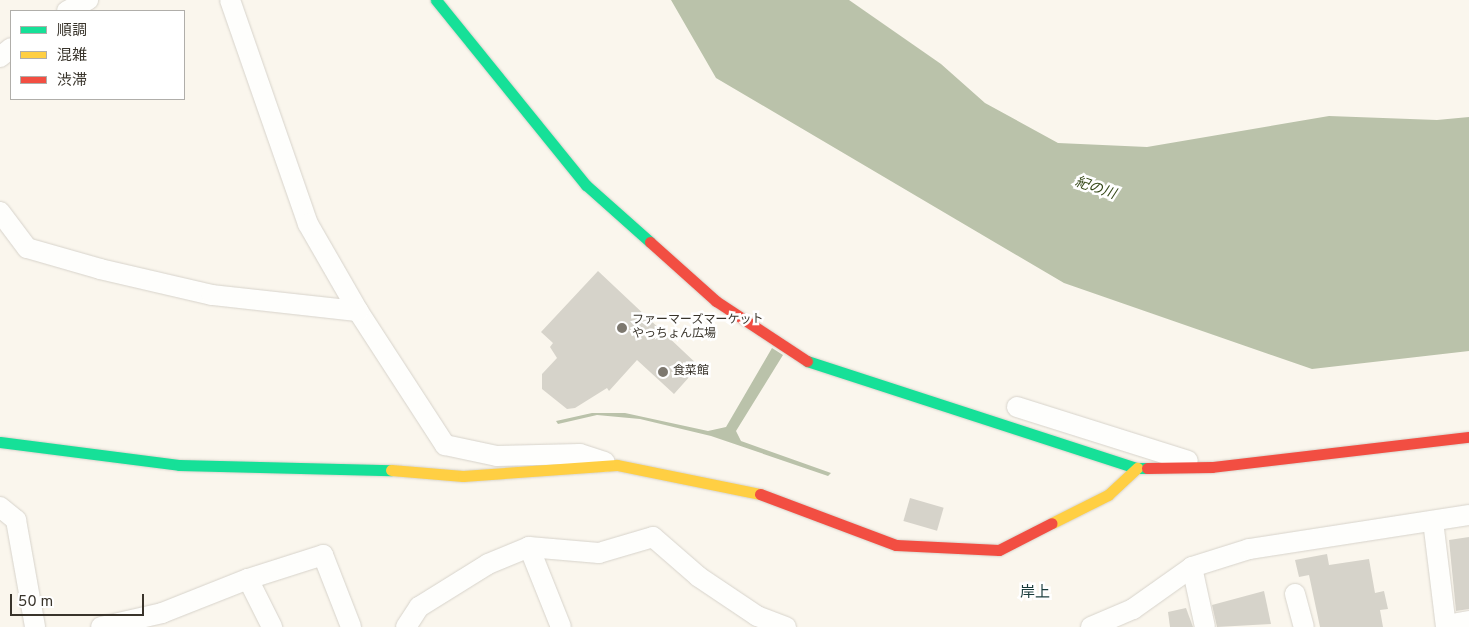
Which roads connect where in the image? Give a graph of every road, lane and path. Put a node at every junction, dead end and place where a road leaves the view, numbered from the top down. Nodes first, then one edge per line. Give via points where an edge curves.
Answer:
1 (88, 0) edge
2 (230, 0) edge
3 (436, 0) edge
4 (69, 10) edge
5 (0, 212) edge
6 (358, 311) junction
7 (1017, 407) dead end
8 (1469, 437) edge
9 (0, 442) edge
10 (617, 465) junction
11 (1212, 467) junction
12 (1137, 468) junction
13 (0, 507) edge
14 (1469, 515) edge
15 (1433, 521) junction
16 (529, 547) junction
17 (1192, 567) junction
18 (248, 578) junction
19 (1296, 594) dead end
20 (1469, 621) edge
21 (758, 622) edge
22 (1098, 626) edge
23 (1446, 626) edge
24 (35, 627) edge
25 (100, 627) edge
26 (272, 627) edge
27 (350, 627) edge
28 (408, 627) edge
29 (561, 627) edge
30 (786, 627) edge
31 (1205, 627) edge
32 (1304, 627) edge

1 - 4 street
2 - 6 street via 308,224
3 - 12 street via 586,185 716,301 807,361
5 - 6 street via 27,248 100,269 212,295
6 - 10 street via 446,446 497,456 580,454
7 - 11 street via 1134,447
8 - 11 street
9 - 10 street via 179,465 374,469 463,476
10 - 12 street via 765,495 896,545 999,550 1108,495
11 - 12 street
13 - 24 street via 16,520
14 - 15 street
15 - 17 street via 1248,549
15 - 23 street
16 - 21 street via 600,553 653,537
16 - 28 street via 488,564 419,607
16 - 29 street
17 - 22 street via 1133,609
17 - 31 street
18 - 25 street via 162,613
18 - 26 street
18 - 27 street via 323,555
19 - 32 street
20 - 23 street
21 - 30 street

